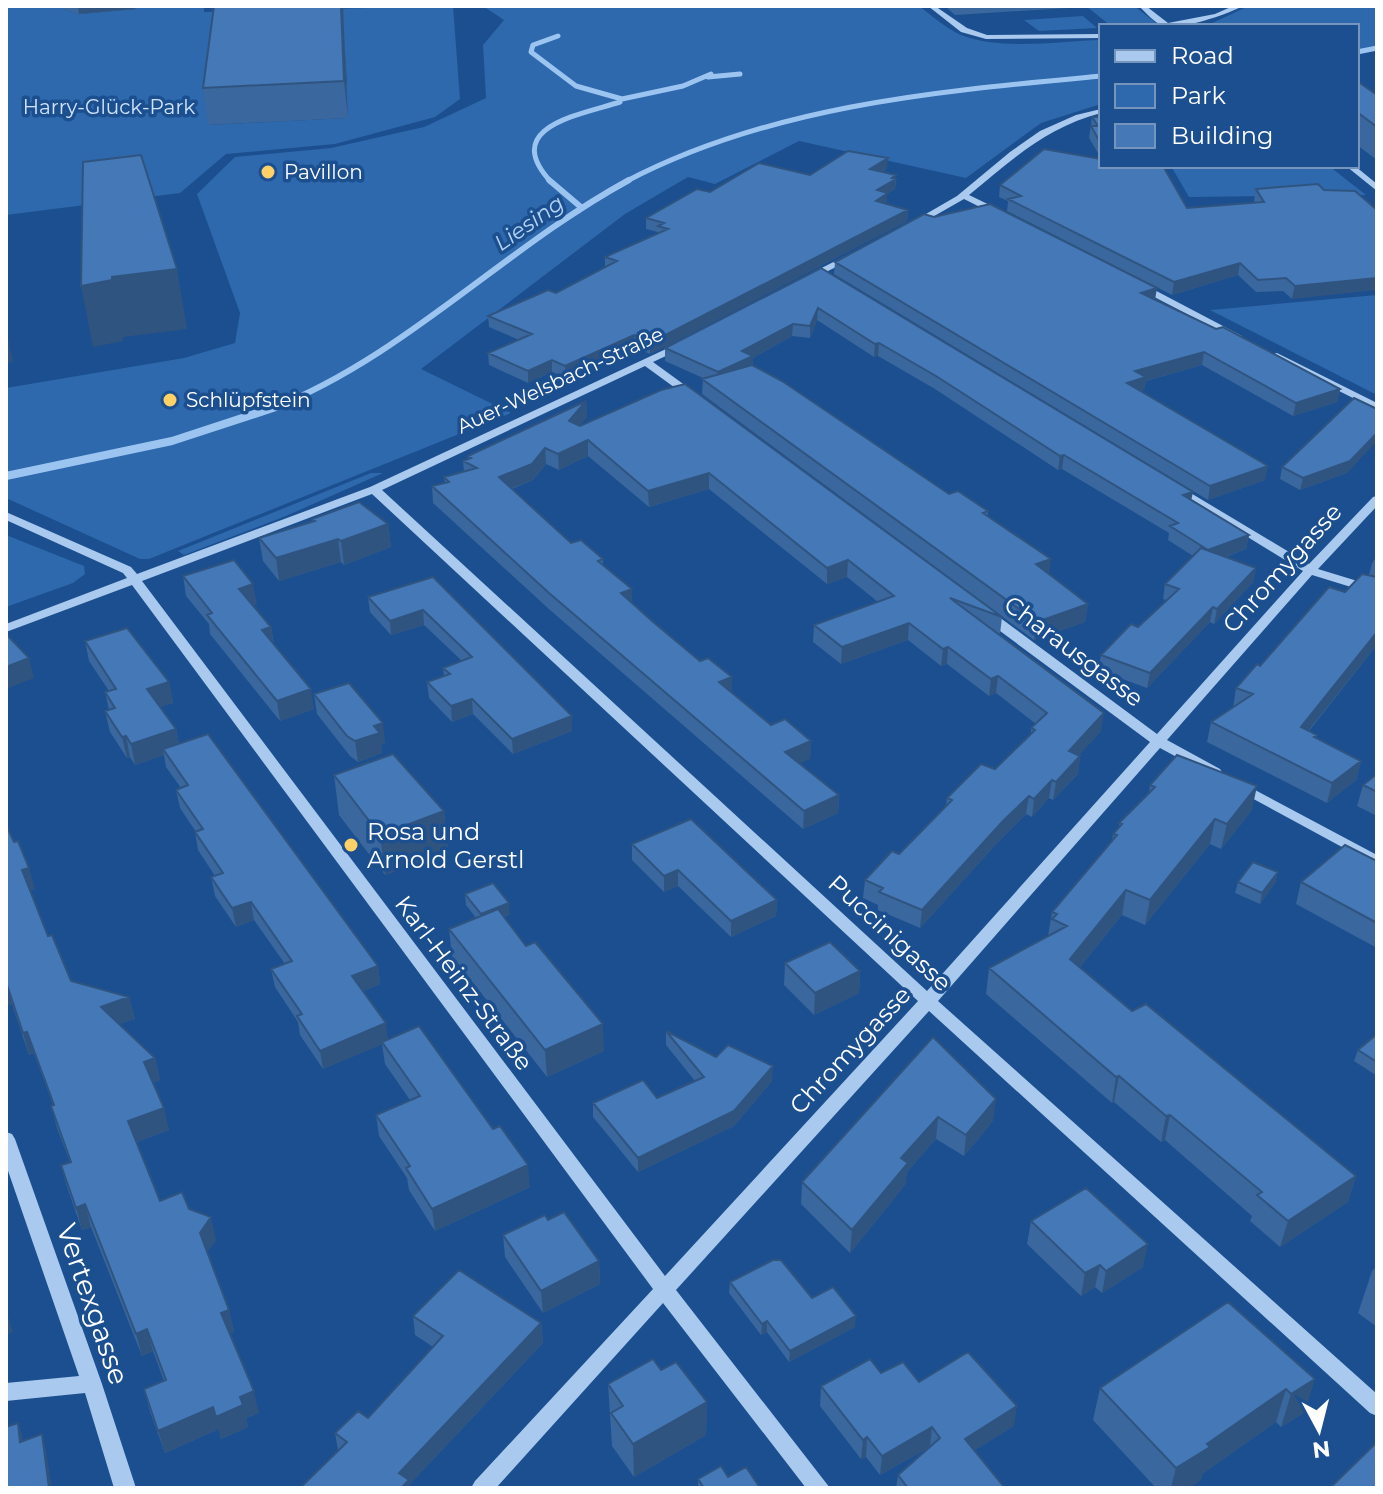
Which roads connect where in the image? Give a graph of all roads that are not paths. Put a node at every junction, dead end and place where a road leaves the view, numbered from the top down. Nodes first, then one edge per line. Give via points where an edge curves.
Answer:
1 (931, 6) edge
2 (1142, 6) edge
3 (1239, 6) edge
4 (1166, 24) edge
5 (1173, 24) edge
6 (1099, 36) edge
7 (1099, 111) edge
8 (1352, 168) edge
9 (1377, 188) edge
10 (963, 195) junction
11 (1015, 222) edge
12 (896, 235) edge
13 (858, 253) edge
14 (819, 272) junction
15 (833, 280) edge
16 (1134, 283) edge
17 (793, 286) edge
18 (1243, 339) edge
19 (687, 342) edge
20 (1270, 352) edge
21 (648, 363) junction
22 (699, 401) edge
23 (1377, 407) edge
24 (1160, 479) edge
25 (374, 489) junction
26 (1377, 499) edge
27 (6, 516) edge
28 (1310, 570) junction
29 (133, 581) junction
30 (1377, 591) edge
31 (980, 609) edge
32 (6, 628) edge
33 (1159, 742) junction
34 (1377, 861) edge
35 (928, 1001) junction
36 (6, 1139) edge
37 (663, 1288) junction
38 (92, 1384) junction
39 (6, 1392) edge
40 (1377, 1407) edge
41 (125, 1488) edge
42 (482, 1488) edge
43 (819, 1488) edge

1 - 6 street via 964,30 986,37
2 - 4 street
3 - 5 street
7 - 10 street via 1064,120 1030,138
8 - 9 street
10 - 11 street
10 - 12 street
13 - 14 street
14 - 15 street
14 - 17 street
16 - 18 street
19 - 21 street, Auer-Welsbach-Straße
20 - 23 street
21 - 22 street
21 - 25 street, Auer-Welsbach-Straße
24 - 28 street
25 - 29 street, Auer-Welsbach-Straße
25 - 35 street, Puccinigasse
26 - 28 street, Chromygasse
27 - 29 street, Karl-Heinz-Straße via 127,570
28 - 30 street
28 - 33 street, Chromygasse
29 - 32 street, Auer-Welsbach-Straße
29 - 37 street, Karl-Heinz-Straße
31 - 33 street, Charausgasse
33 - 34 street, Charausgasse
33 - 35 street, Chromygasse
35 - 37 street, Chromygasse
35 - 40 street, Puccinigasse
36 - 38 street, Vertexgasse
37 - 42 street, Chromygasse
37 - 43 street, Karl-Heinz-Straße
38 - 39 street
38 - 41 street, Vertexgasse

